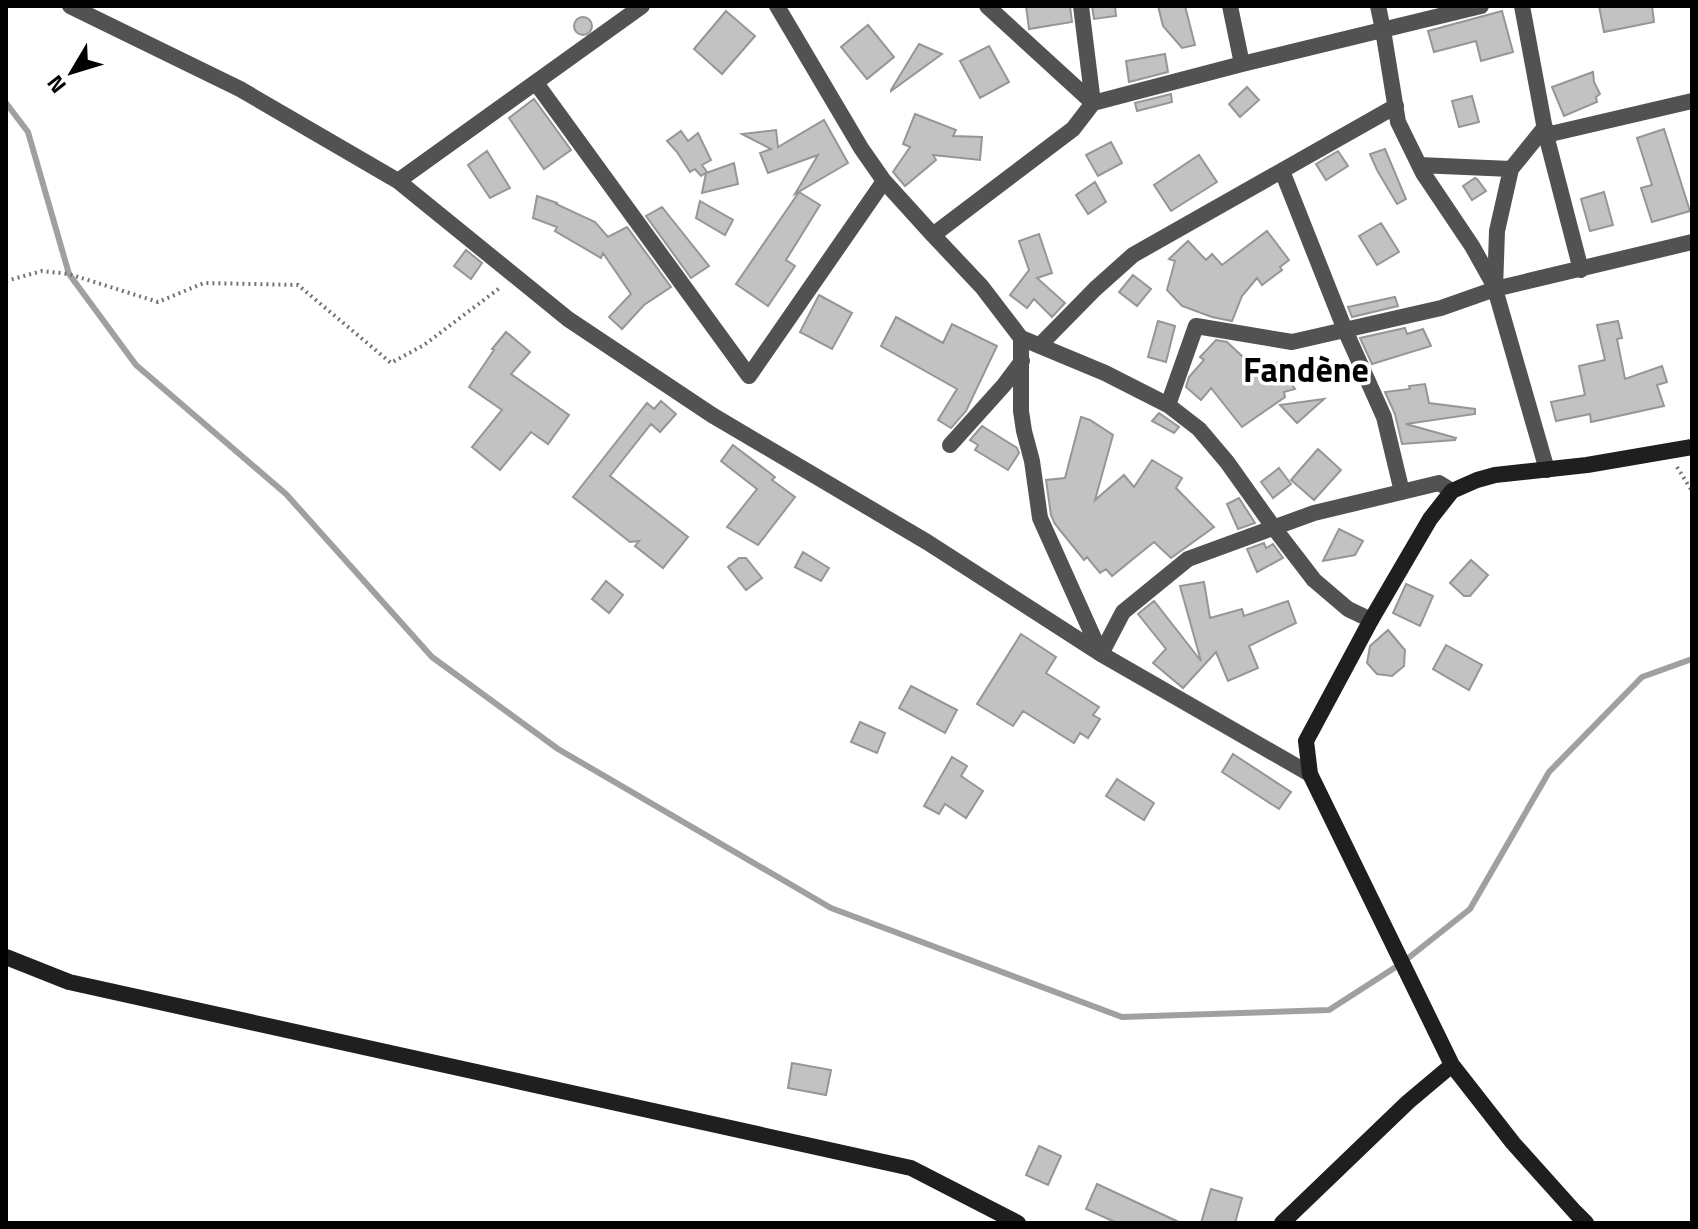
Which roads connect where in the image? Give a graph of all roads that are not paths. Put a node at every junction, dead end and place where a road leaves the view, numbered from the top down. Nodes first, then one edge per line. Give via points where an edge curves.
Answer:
1 (70, 6) edge
2 (642, 6) edge
3 (777, 6) edge
4 (987, 6) edge
5 (1081, 6) edge
6 (1230, 6) edge
7 (1378, 6) edge
8 (1481, 6) edge
9 (1522, 6) edge
10 (1383, 30) junction
11 (1242, 64) junction
12 (536, 83) junction
13 (1692, 101) edge
14 (1093, 103) junction
15 (1396, 106) junction
16 (1545, 131) junction
17 (1419, 165) junction
18 (1511, 169) junction
19 (1282, 171) junction
20 (398, 181) junction
21 (884, 181) junction
22 (933, 235) junction
23 (1692, 242) edge
24 (1581, 270) junction
25 (1495, 289) junction
26 (1345, 330) junction
27 (1021, 338) junction
28 (1040, 345) junction
29 (1022, 361) junction
30 (1168, 405) junction
31 (950, 445) dead end
32 (1692, 447) edge
33 (1547, 470) junction
34 (1452, 491) junction
35 (1402, 492) junction
36 (1274, 528) junction
37 (1371, 620) junction
38 (1101, 654) junction
39 (1310, 774) junction
40 (6, 957) edge
41 (1452, 1065) junction
42 (1018, 1223) edge
43 (1282, 1223) edge
44 (1586, 1223) edge

1 - 20 street via 240,89
2 - 12 street
3 - 21 street
4 - 14 street
5 - 14 street
6 - 11 street
7 - 10 street
8 - 10 street
9 - 16 street
10 - 11 street
10 - 15 street
11 - 14 street
12 - 20 street
12 - 21 street via 749,376
13 - 16 street
14 - 22 street via 1073,129
15 - 17 street
15 - 19 street
16 - 18 street
16 - 24 street
17 - 18 street
17 - 25 street
18 - 25 street via 1497,231
19 - 26 street
19 - 28 street via 1133,255
20 - 38 street via 568,319 712,415 927,542
21 - 22 street
22 - 27 street
23 - 24 street
24 - 25 street
25 - 26 street via 1441,308
25 - 33 street
26 - 30 street via 1292,342 1196,326
26 - 35 street via 1384,417
27 - 28 street
27 - 29 street
28 - 30 street
29 - 31 street
29 - 38 street via 1021,411 1040,518
30 - 36 street via 1199,429
32 - 33 main road
33 - 34 main road via 1495,475
34 - 35 street via 1439,483
34 - 37 main road
35 - 36 street
36 - 37 street via 1314,580 1348,609
36 - 38 street via 1188,559 1123,612
37 - 39 main road via 1306,741
38 - 39 street
39 - 41 main road
40 - 42 main road via 69,982 911,1168
41 - 43 main road
41 - 44 main road

